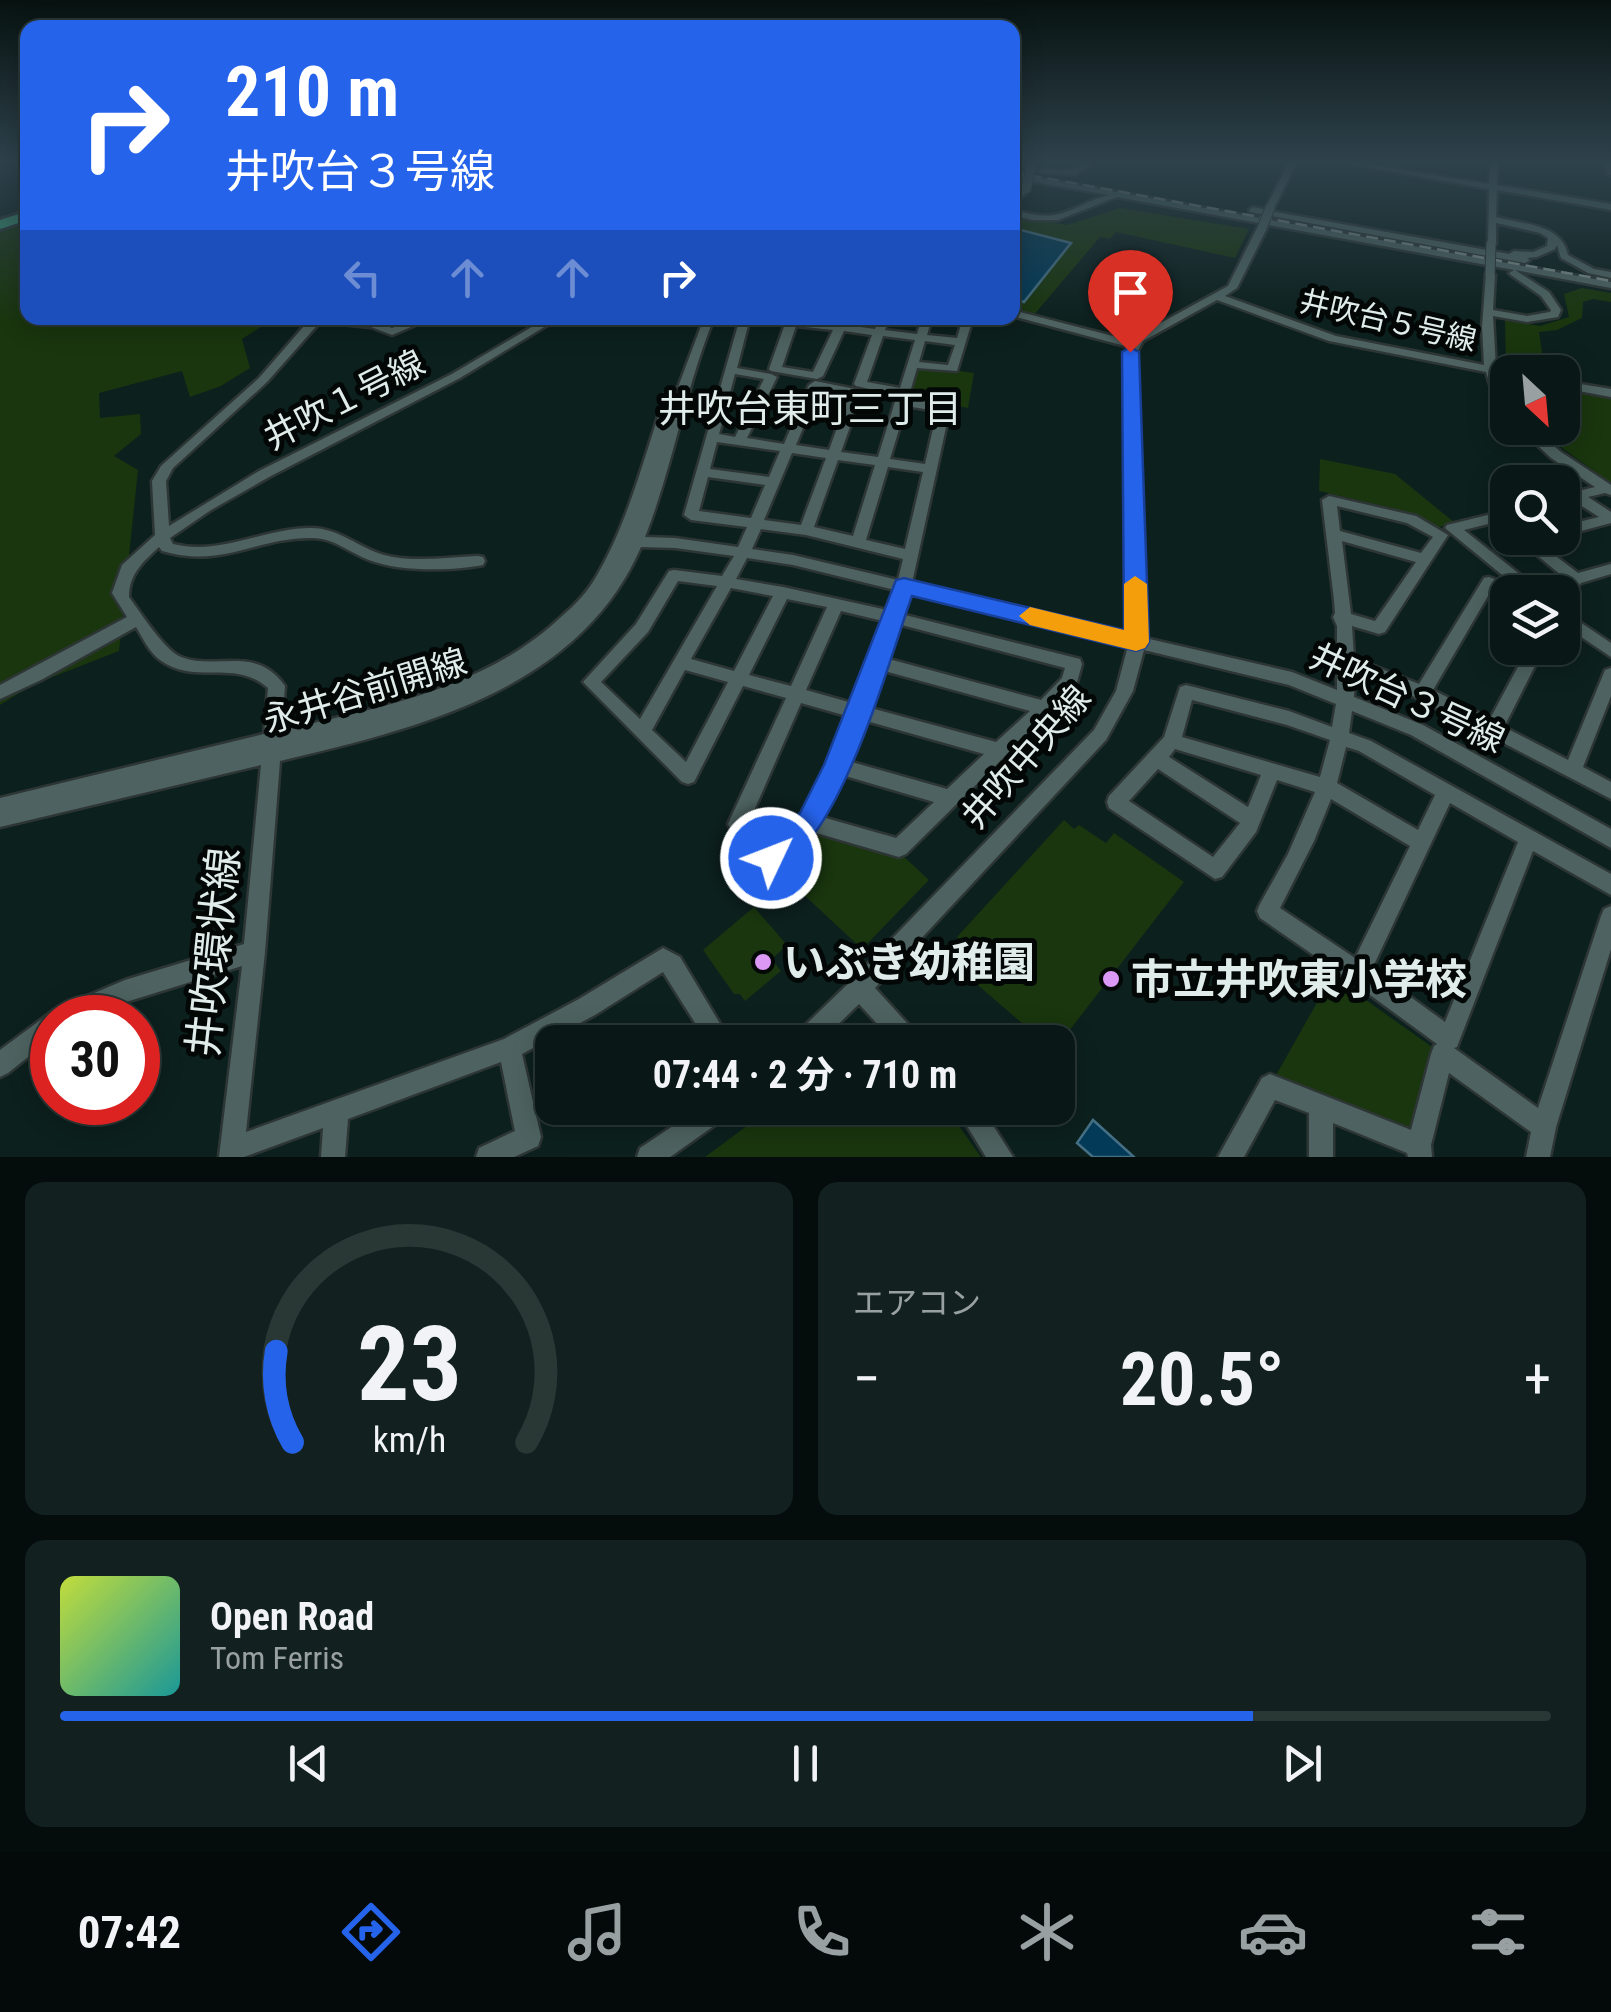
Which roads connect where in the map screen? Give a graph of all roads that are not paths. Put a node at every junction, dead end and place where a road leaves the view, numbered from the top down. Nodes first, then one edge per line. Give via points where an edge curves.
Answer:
1 (1021, 214) edge
2 (1072, 214) edge
3 (1222, 214) edge
4 (1268, 214) edge
5 (1272, 214) edge
6 (1492, 214) edge
7 (1492, 219) junction
8 (1553, 236) junction
9 (1416, 239) junction
10 (1387, 246) junction
11 (1611, 276) edge
12 (1611, 286) edge
13 (1545, 294) junction
14 (1220, 298) junction
15 (1488, 312) junction
16 (1020, 316) edge
17 (310, 325) edge
18 (375, 325) edge
19 (410, 325) edge
20 (542, 325) edge
21 (696, 325) edge
22 (706, 325) edge
23 (743, 325) edge
24 (790, 325) edge
25 (841, 325) edge
26 (853, 325) edge
27 (881, 325) edge
28 (924, 325) edge
29 (965, 325) edge
30 (878, 332) junction
31 (919, 338) junction
32 (959, 342) junction
33 (1134, 344) junction
34 (911, 364) junction
35 (730, 370) junction
36 (1489, 370) junction
37 (1490, 374) edge
38 (1580, 387) edge
39 (1611, 393) edge
40 (901, 397) junction
41 (712, 437) junction
42 (739, 441) junction
43 (1545, 445) edge
44 (787, 448) junction
45 (834, 454) junction
46 (882, 461) junction
47 (929, 469) junction
48 (702, 472) junction
49 (772, 482) junction
50 (1609, 490) edge
51 (1580, 496) edge
52 (1580, 503) edge
53 (1611, 518) edge
54 (1490, 521) edge
55 (755, 523) junction
56 (1580, 526) edge
57 (806, 530) junction
58 (1333, 534) junction
59 (162, 536) junction
60 (627, 542) junction
61 (858, 543) junction
62 (744, 551) junction
63 (909, 555) junction
64 (1548, 555) edge
65 (1425, 559) junction
66 (478, 561) dead end
67 (1611, 569) edge
68 (1512, 575) edge
69 (1571, 575) edge
70 (1580, 578) edge
71 (729, 581) junction
72 (1490, 582) edge
73 (904, 586) junction
74 (782, 592) junction
75 (836, 605) junction
76 (1341, 617) junction
77 (892, 618) junction
78 (138, 620) junction
79 (1580, 629) edge
80 (1136, 642) junction
81 (1611, 652) edge
82 (1344, 661) junction
83 (876, 662) junction
84 (683, 663) junction
85 (1527, 665) edge
86 (1611, 675) edge
87 (739, 678) junction
88 (0, 692) edge
89 (1423, 693) junction
90 (796, 695) junction
91 (1345, 698) junction
92 (1044, 708) junction
93 (858, 711) junction
94 (1493, 730) junction
95 (642, 732) junction
96 (1338, 734) junction
97 (1172, 741) junction
98 (273, 747) junction
99 (1000, 751) junction
100 (1156, 758) junction
101 (837, 766) junction
102 (1272, 771) junction
103 (1572, 771) junction
104 (1327, 788) junction
105 (1446, 791) junction
106 (1611, 791) edge
107 (950, 798) junction
108 (6, 811) edge
109 (1252, 820) junction
110 (810, 822) junction
111 (1529, 838) junction
112 (1611, 838) edge
113 (1421, 842) junction
114 (1611, 885) edge
115 (1611, 916) edge
116 (254, 952) junction
117 (1359, 973) junction
118 (860, 988) junction
119 (115, 995) edge
120 (554, 1025) edge
121 (709, 1025) edge
122 (822, 1025) edge
123 (894, 1025) edge
124 (535, 1035) edge
125 (30, 1041) edge
126 (509, 1048) junction
127 (0, 1065) edge
128 (1321, 1107) junction
129 (336, 1113) junction
130 (695, 1125) edge
131 (980, 1125) edge
132 (1544, 1128) junction
133 (1420, 1151) edge
134 (232, 1153) edge
135 (333, 1157) edge
136 (488, 1157) edge
137 (648, 1157) edge
138 (1002, 1157) edge
139 (1230, 1157) edge
140 (1320, 1157) edge
141 (1538, 1157) edge

1 - 2 street via 1049,220
3 - 10 street
4 - 14 street, bridge via 1241,276
5 - 9 street
6 - 7 street
7 - 8 street
7 - 15 street, bridge
8 - 9 street via 1552,248 1534,255
8 - 11 street via 1572,262
9 - 11 street
10 - 12 street
10 - 13 street via 1514,272
12 - 13 street via 1557,280 1544,286
13 - 15 street via 1556,310 1544,319
14 - 33 street
14 - 36 street, 井吹台５号線 via 1333,339
15 - 36 street
16 - 33 street
17 - 59 street via 263,380 168,466 159,481
18 - 19 street via 392,332
20 - 59 street, 井吹１号線 via 455,377 305,449
21 - 60 street, 永井谷前開線
22 - 60 street, 永井谷前開線
23 - 35 street
24 - 25 street via 775,368 818,376
26 - 30 street
27 - 30 street
28 - 31 street
29 - 32 street
30 - 31 street
30 - 40 street via 860,384
31 - 32 street
31 - 34 street
32 - 34 street via 953,370
33 - 80 street, 井吹中央線
34 - 40 street
35 - 41 street
35 - 42 street via 771,377
36 - 37 street
38 - 39 street
40 - 46 street
40 - 47 street via 944,409
41 - 42 street
41 - 48 street
42 - 44 street
43 - 50 street
44 - 45 street
44 - 45 street via 815,385 856,393
44 - 49 street
45 - 46 street
45 - 57 street
46 - 47 street
46 - 61 street
47 - 63 street
48 - 49 street
48 - 55 street via 691,515
49 - 55 street
50 - 51 street
52 - 53 street
53 - 56 street
54 - 68 street via 1452,528
55 - 57 street
55 - 62 street
57 - 61 street
58 - 65 street
58 - 65 street via 1330,500 1411,519 1441,535
58 - 76 street
59 - 66 street via 167,548 215,554 279,534 317,533 379,558
59 - 78 street, 井吹１号線 via 121,576 120,592
60 - 62 street, 井吹台３号線
60 - 98 street, 永井谷前開線 via 607,596 547,654 496,684 429,712
61 - 63 street
62 - 71 street
62 - 73 street, 井吹台３号線
63 - 73 street
64 - 69 street
65 - 76 street via 1379,628
67 - 70 street
71 - 74 street
71 - 84 street
71 - 95 street via 674,575 642,628 591,682
72 - 89 street
73 - 77 street
73 - 80 street, 井吹台３号線
74 - 75 street
74 - 87 street
75 - 77 street
75 - 90 street
76 - 82 street
77 - 83 street
77 - 92 street via 1074,664 1070,680
78 - 88 street
78 - 98 street, 井吹環状線 via 165,656 265,672 276,686
79 - 81 street
80 - 91 street, 井吹台３号線
80 - 118 street, 井吹中央線 via 1120,707 1100,735
82 - 89 street
82 - 91 street
83 - 92 street
83 - 93 street
84 - 87 street
84 - 95 street
85 - 94 street
86 - 103 street
87 - 90 street
87 - 95 street via 688,776
89 - 94 street
90 - 93 street
90 - 110 street via 738,824 771,858
91 - 96 street
91 - 112 street, 井吹台３号線 via 1417,730
92 - 99 street
93 - 99 street
93 - 101 street
94 - 103 street
96 - 97 street via 1186,692
96 - 104 street
96 - 105 street
97 - 100 street
97 - 102 street
98 - 108 street, 永井谷前開線
98 - 116 street, 井吹環状線
99 - 107 street
100 - 109 street
100 - 109 street via 1116,802 1215,870
101 - 107 street
101 - 110 street
102 - 104 street
102 - 109 street
103 - 106 street
104 - 113 street
104 - 117 street via 1306,844 1267,911
105 - 111 street
105 - 113 street
107 - 110 street via 900,848
111 - 114 street
111 - 117 street via 1449,1039
113 - 117 street
115 - 132 street
116 - 119 street
116 - 134 street, 井吹環状線
118 - 122 street, 井吹中央線
118 - 123 street
120 - 121 street via 663,960
124 - 126 street
125 - 127 street
126 - 129 street
126 - 136 street via 529,1137
128 - 133 street
128 - 139 street via 1270,1086
128 - 140 street
129 - 134 street
129 - 135 street
130 - 137 street
131 - 138 street
132 - 133 street via 1442,1054
132 - 141 street

